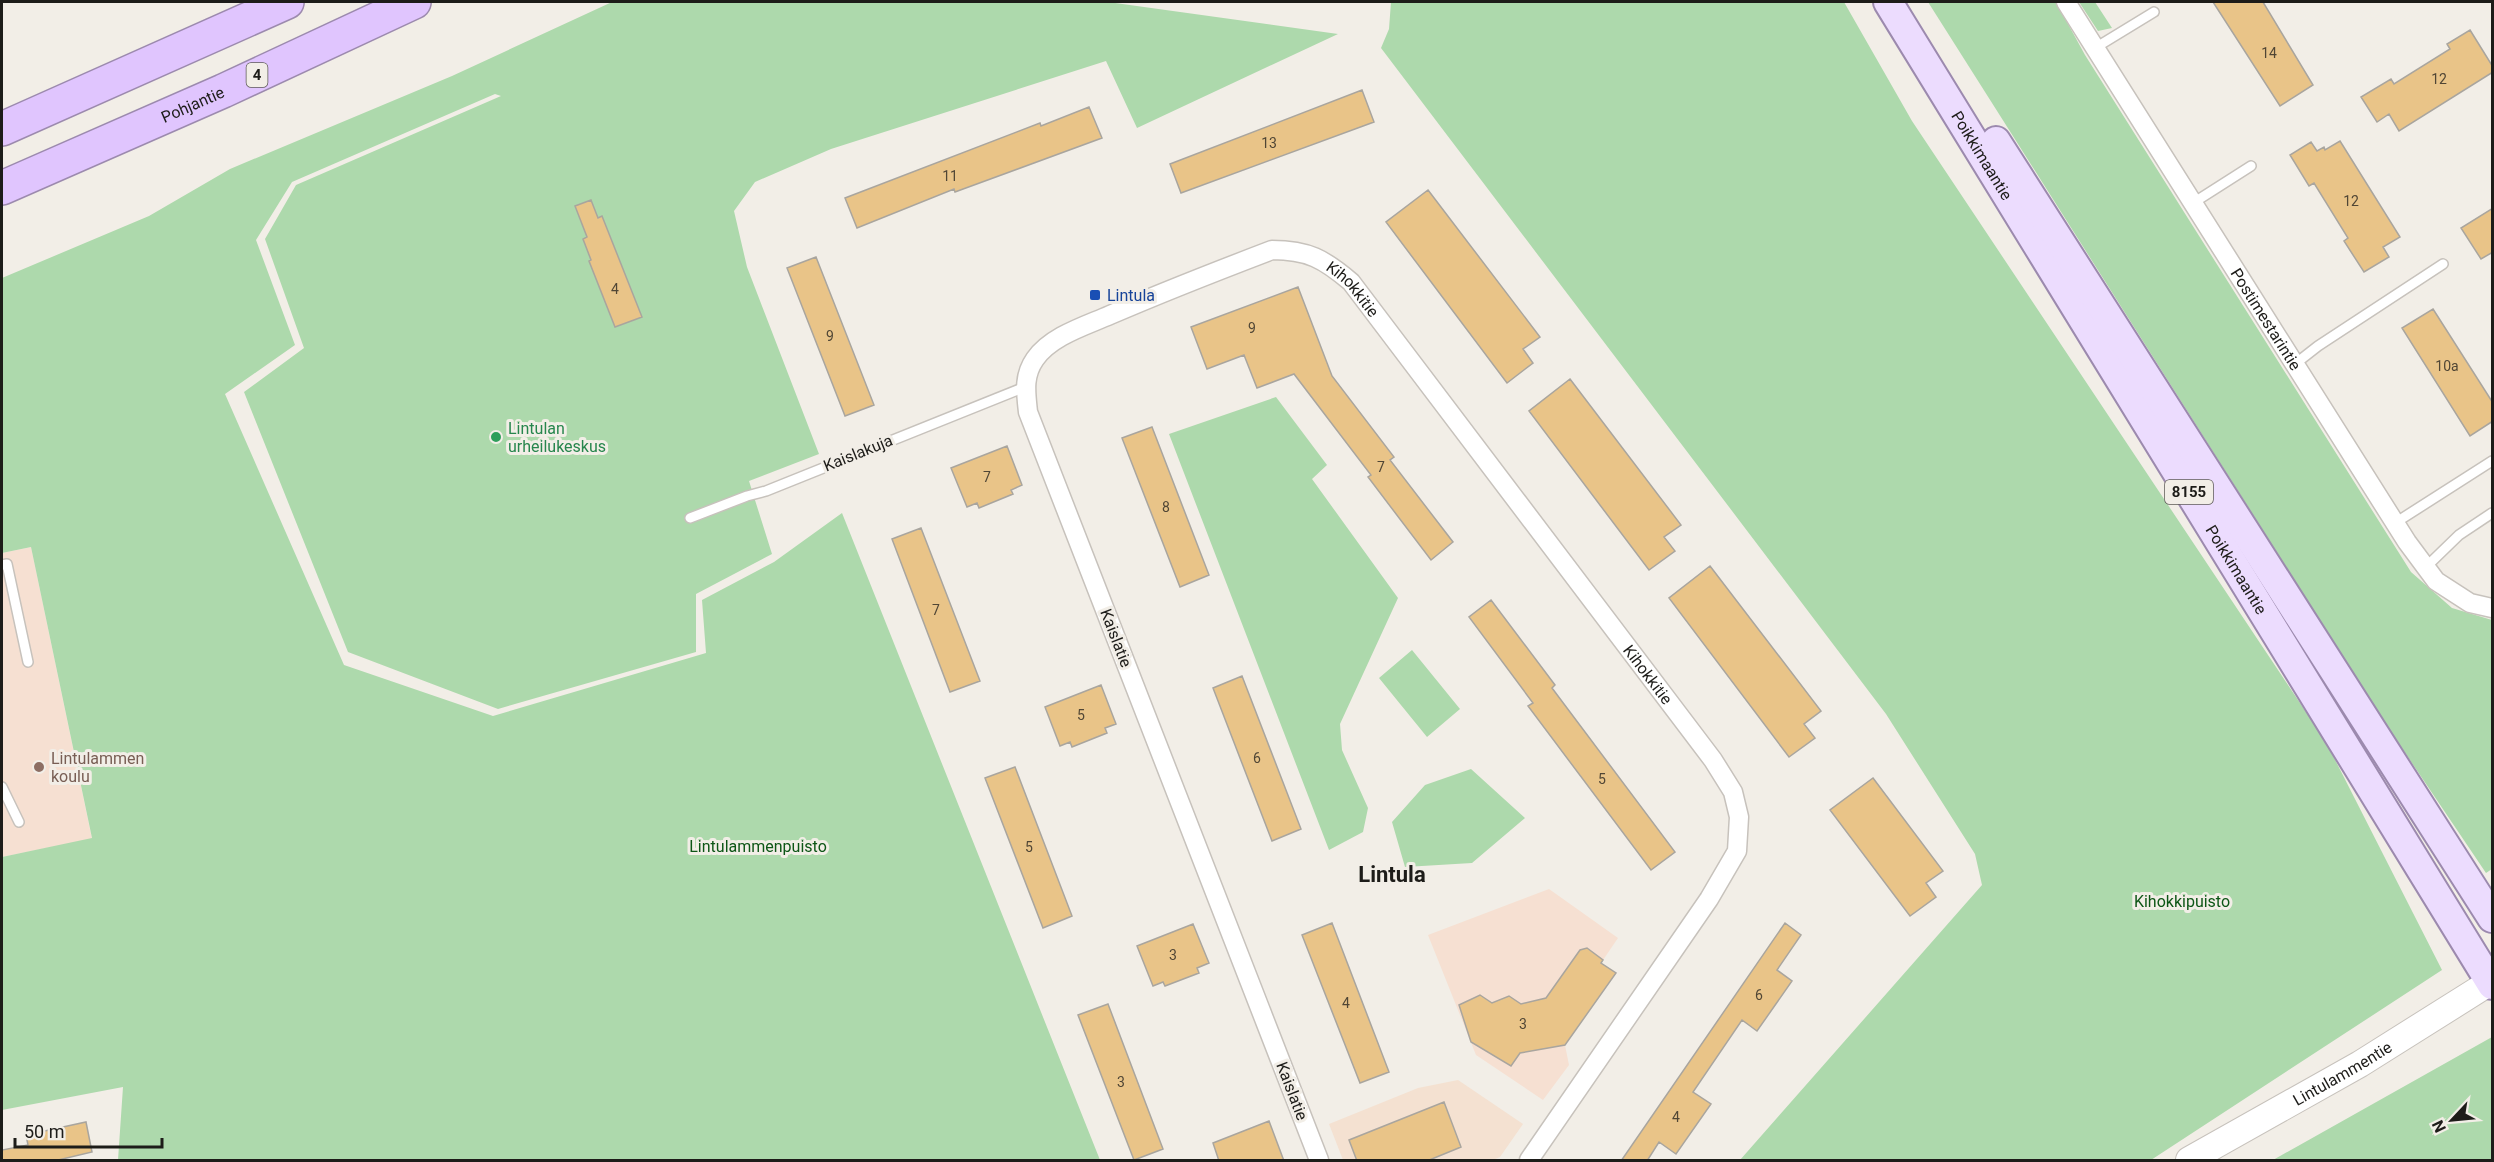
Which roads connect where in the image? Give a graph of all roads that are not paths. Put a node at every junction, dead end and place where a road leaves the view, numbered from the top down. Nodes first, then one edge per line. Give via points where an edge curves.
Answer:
1 (287, 2) edge
2 (414, 2) edge
3 (1888, 2) edge
4 (1907, 2) edge
5 (2066, 2) edge
6 (2154, 12) dead end
7 (2095, 48) junction
8 (2, 129) edge
9 (2252, 166) dead end
10 (2, 188) edge
11 (2193, 203) junction
12 (2443, 264) dead end
13 (2295, 364) junction
14 (1025, 387) junction
15 (2493, 461) edge
16 (2493, 513) edge
17 (690, 518) dead end
18 (2395, 523) junction
19 (2, 565) edge
20 (2426, 567) junction
21 (2493, 608) edge
22 (28, 662) dead end
23 (2, 788) edge
24 (19, 822) dead end
25 (2493, 918) edge
26 (2492, 983) edge
27 (1318, 1161) edge
28 (1529, 1161) edge
29 (2189, 1161) edge

1 - 8 highway
2 - 10 highway, Pohjantie / 4
3 - 26 main road, Poikkimaantie / 8155
4 - 25 main road, Poikkimaantie / 8155
5 - 7 street, Postimestarintie
6 - 7 lane
7 - 11 street, Postimestarintie
9 - 11 lane
11 - 13 street, Postimestarintie
12 - 13 lane
13 - 18 street, Postimestarintie
14 - 17 lane, Kaislakuja
14 - 27 street, Kaislatie via 1028,412
14 - 28 street, Kihokkitie via 1035,360 1049,344 1148,299 1272,250 1292,250 1329,264 1351,282 1733,792 1739,818 1737,851 1709,899
15 - 18 lane
16 - 20 lane via 2459,535
18 - 20 street, Postimestarintie
19 - 22 lane via 7,564
20 - 21 street, Postimestarintie via 2436,581 2470,603
23 - 24 lane
26 - 29 street, Lintulammentie

